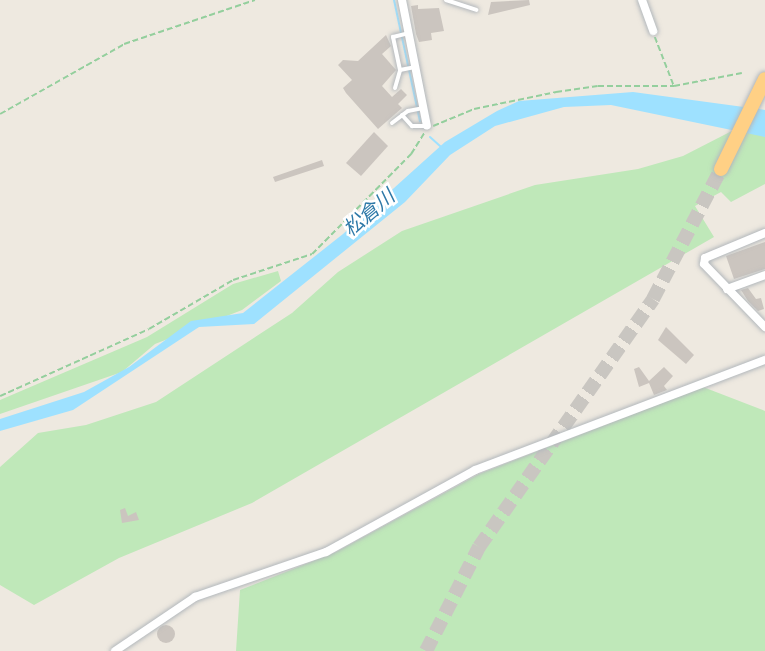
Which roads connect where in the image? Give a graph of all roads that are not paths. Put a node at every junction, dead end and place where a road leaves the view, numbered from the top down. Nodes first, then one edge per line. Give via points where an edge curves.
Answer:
1 (402, 0) edge
2 (446, 0) edge
3 (642, 0) edge
4 (476, 10) dead end
5 (653, 31) road end
6 (407, 33) junction
7 (414, 67) junction
8 (402, 70) junction
9 (764, 85) edge
10 (395, 88) dead end
11 (421, 108) junction
12 (402, 115) junction
13 (392, 123) dead end
14 (427, 126) joint
15 (724, 171) tunnel mouth
16 (765, 233) edge
17 (765, 275) edge
18 (728, 289) junction
19 (765, 315) edge
20 (756, 318) junction
21 (765, 327) edge
22 (765, 360) edge
23 (115, 651) edge

1 - 6 street
2 - 4 lane
3 - 5 street
6 - 7 street
6 - 8 lane via 393,36
7 - 8 lane
7 - 11 street
8 - 10 lane
9 - 15 highway
11 - 12 lane
11 - 14 street
12 - 13 lane
12 - 14 lane via 412,126
16 - 18 street via 705,258 705,266
17 - 18 street
18 - 20 street
19 - 20 street
20 - 21 street
22 - 23 street via 475,470 326,552 195,597

